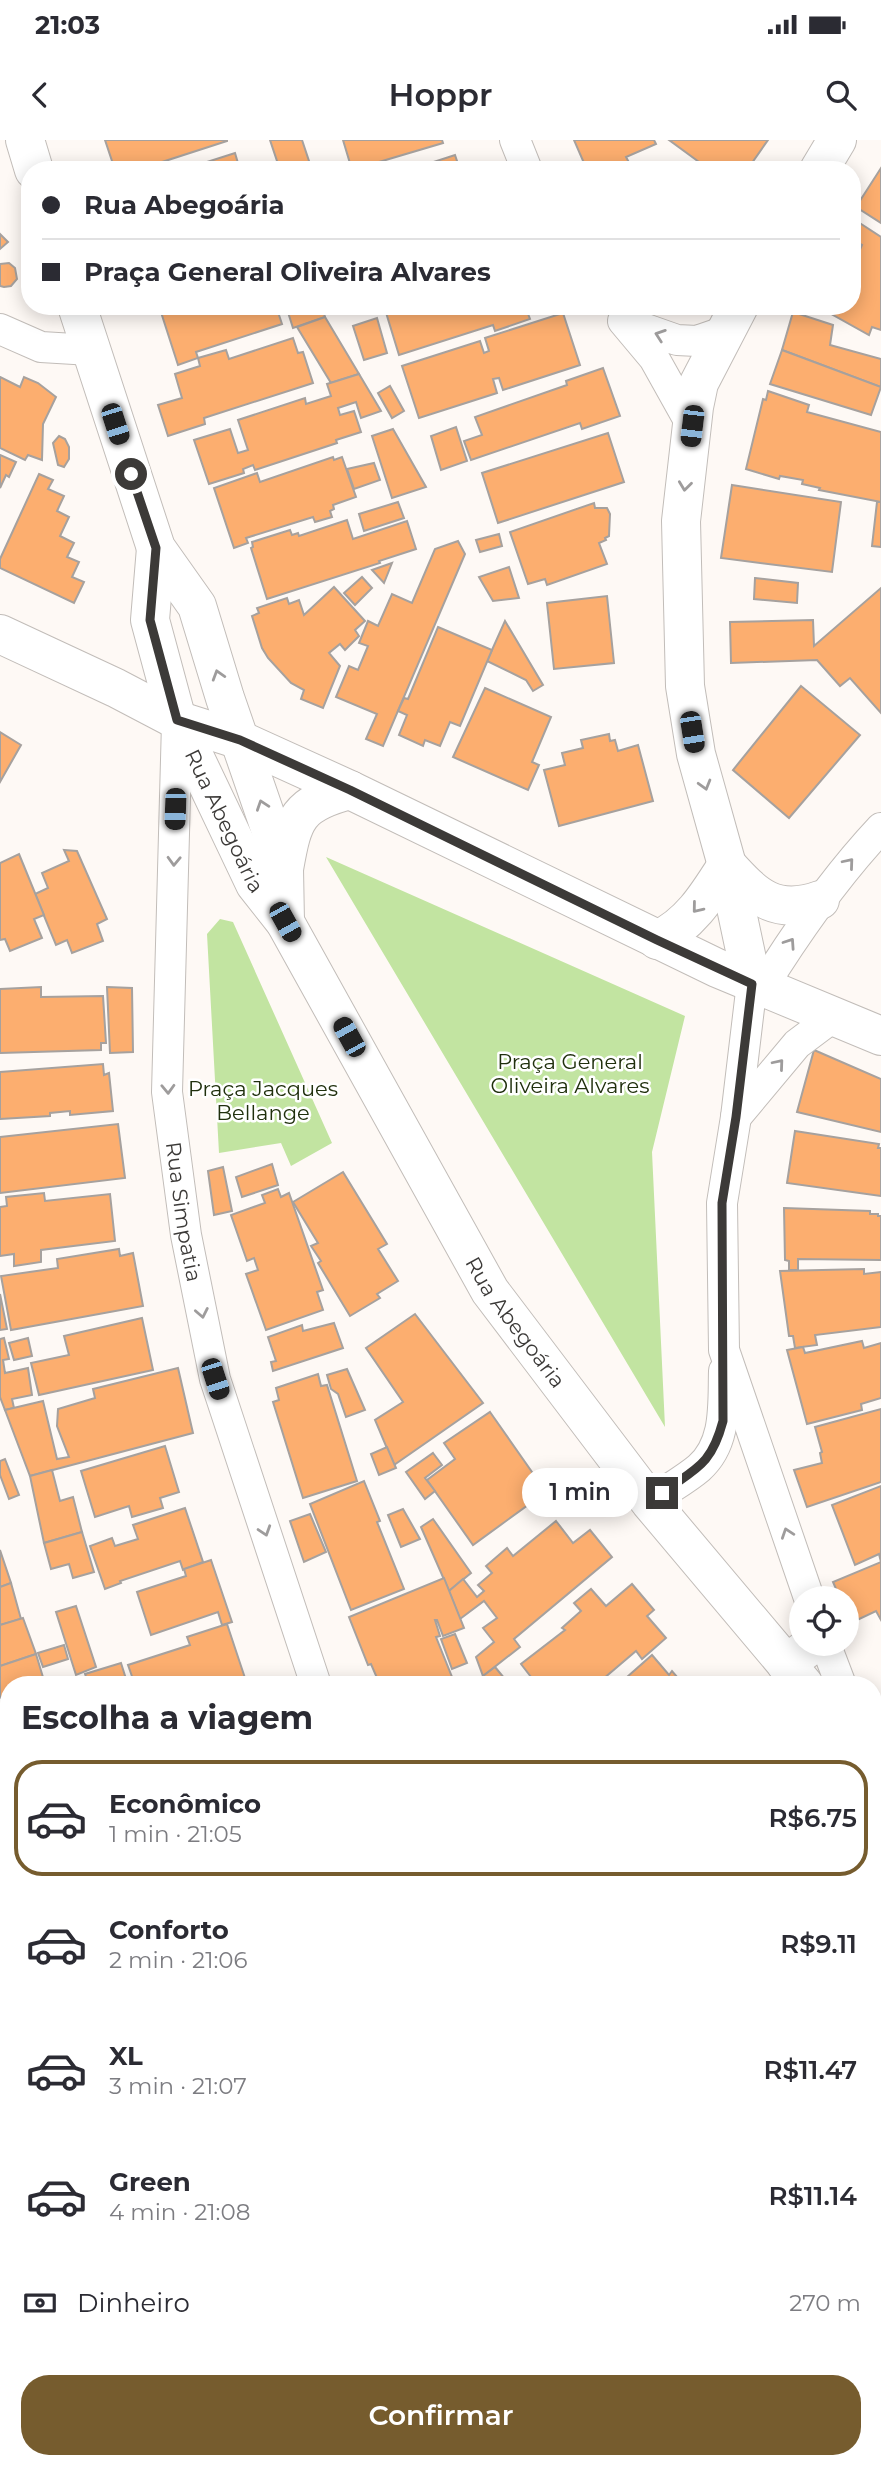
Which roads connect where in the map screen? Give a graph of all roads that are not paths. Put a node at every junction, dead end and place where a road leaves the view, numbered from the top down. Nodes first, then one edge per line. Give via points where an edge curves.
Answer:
1 (24, 140) edge
2 (515, 140) edge
3 (837, 140) edge
4 (31, 161) edge
5 (523, 161) edge
6 (824, 161) edge
7 (80, 315) edge
8 (618, 315) edge
9 (619, 315) edge
10 (732, 319) edge
11 (0, 329) edge
12 (91, 350) junction
13 (692, 426) junction
14 (156, 548) junction
15 (0, 634) edge
16 (177, 720) junction
17 (240, 740) junction
18 (350, 790) junction
19 (881, 828) edge
20 (727, 865) junction
21 (284, 869) junction
22 (820, 900) junction
23 (285, 922) junction
24 (657, 940) junction
25 (757, 986) junction
26 (833, 1017) junction
27 (881, 1037) edge
28 (736, 1117) junction
29 (724, 1350) junction
30 (650, 1502) junction
31 (805, 1586) edge
32 (830, 1656) edge
33 (802, 1664) edge
34 (313, 1676) edge
35 (838, 1676) edge

1 - 4 street
2 - 5 street
3 - 6 street
7 - 12 street, Rua Abegoária
8 - 13 street via 653,358
10 -> 9 street via 696,341 677,340
10 - 13 street via 699,383
11 - 12 street via 41,347
12 - 14 street, Rua Abegoária
13 -> 20 street via 681,521 685,686 696,754
14 - 16 street, Rua Abegoária via 150,620
17 -> 14 street, Rua Abegoária via 197,606
15 - 16 street
16 - 17 street
16 - 23 street, Rua Abegoária via 255,884
16 -> 34 street, Rua Simpatia via 167,1092 186,1235 215,1379
17 - 18 street
21 -> 17 street, Rua Abegoária
18 - 21 street via 326,796 298,815
18 - 24 street
22 -> 19 street
20 - 22 street via 751,893 767,901 788,906
20 -> 24 street via 691,916
20 - 25 street
21 - 23 street, Rua Abegoária
25 -> 22 street
23 - 30 street, Rua Abegoária via 490,1291
24 - 25 street
25 - 26 street
25 - 28 street
26 - 27 street
28 -> 26 street via 797,1044
28 - 29 street via 722,1203
29 - 30 street via 723,1421 716,1446 700,1467
31 -> 29 street
30 - 33 street, Rua Abegoária
32 - 35 street

